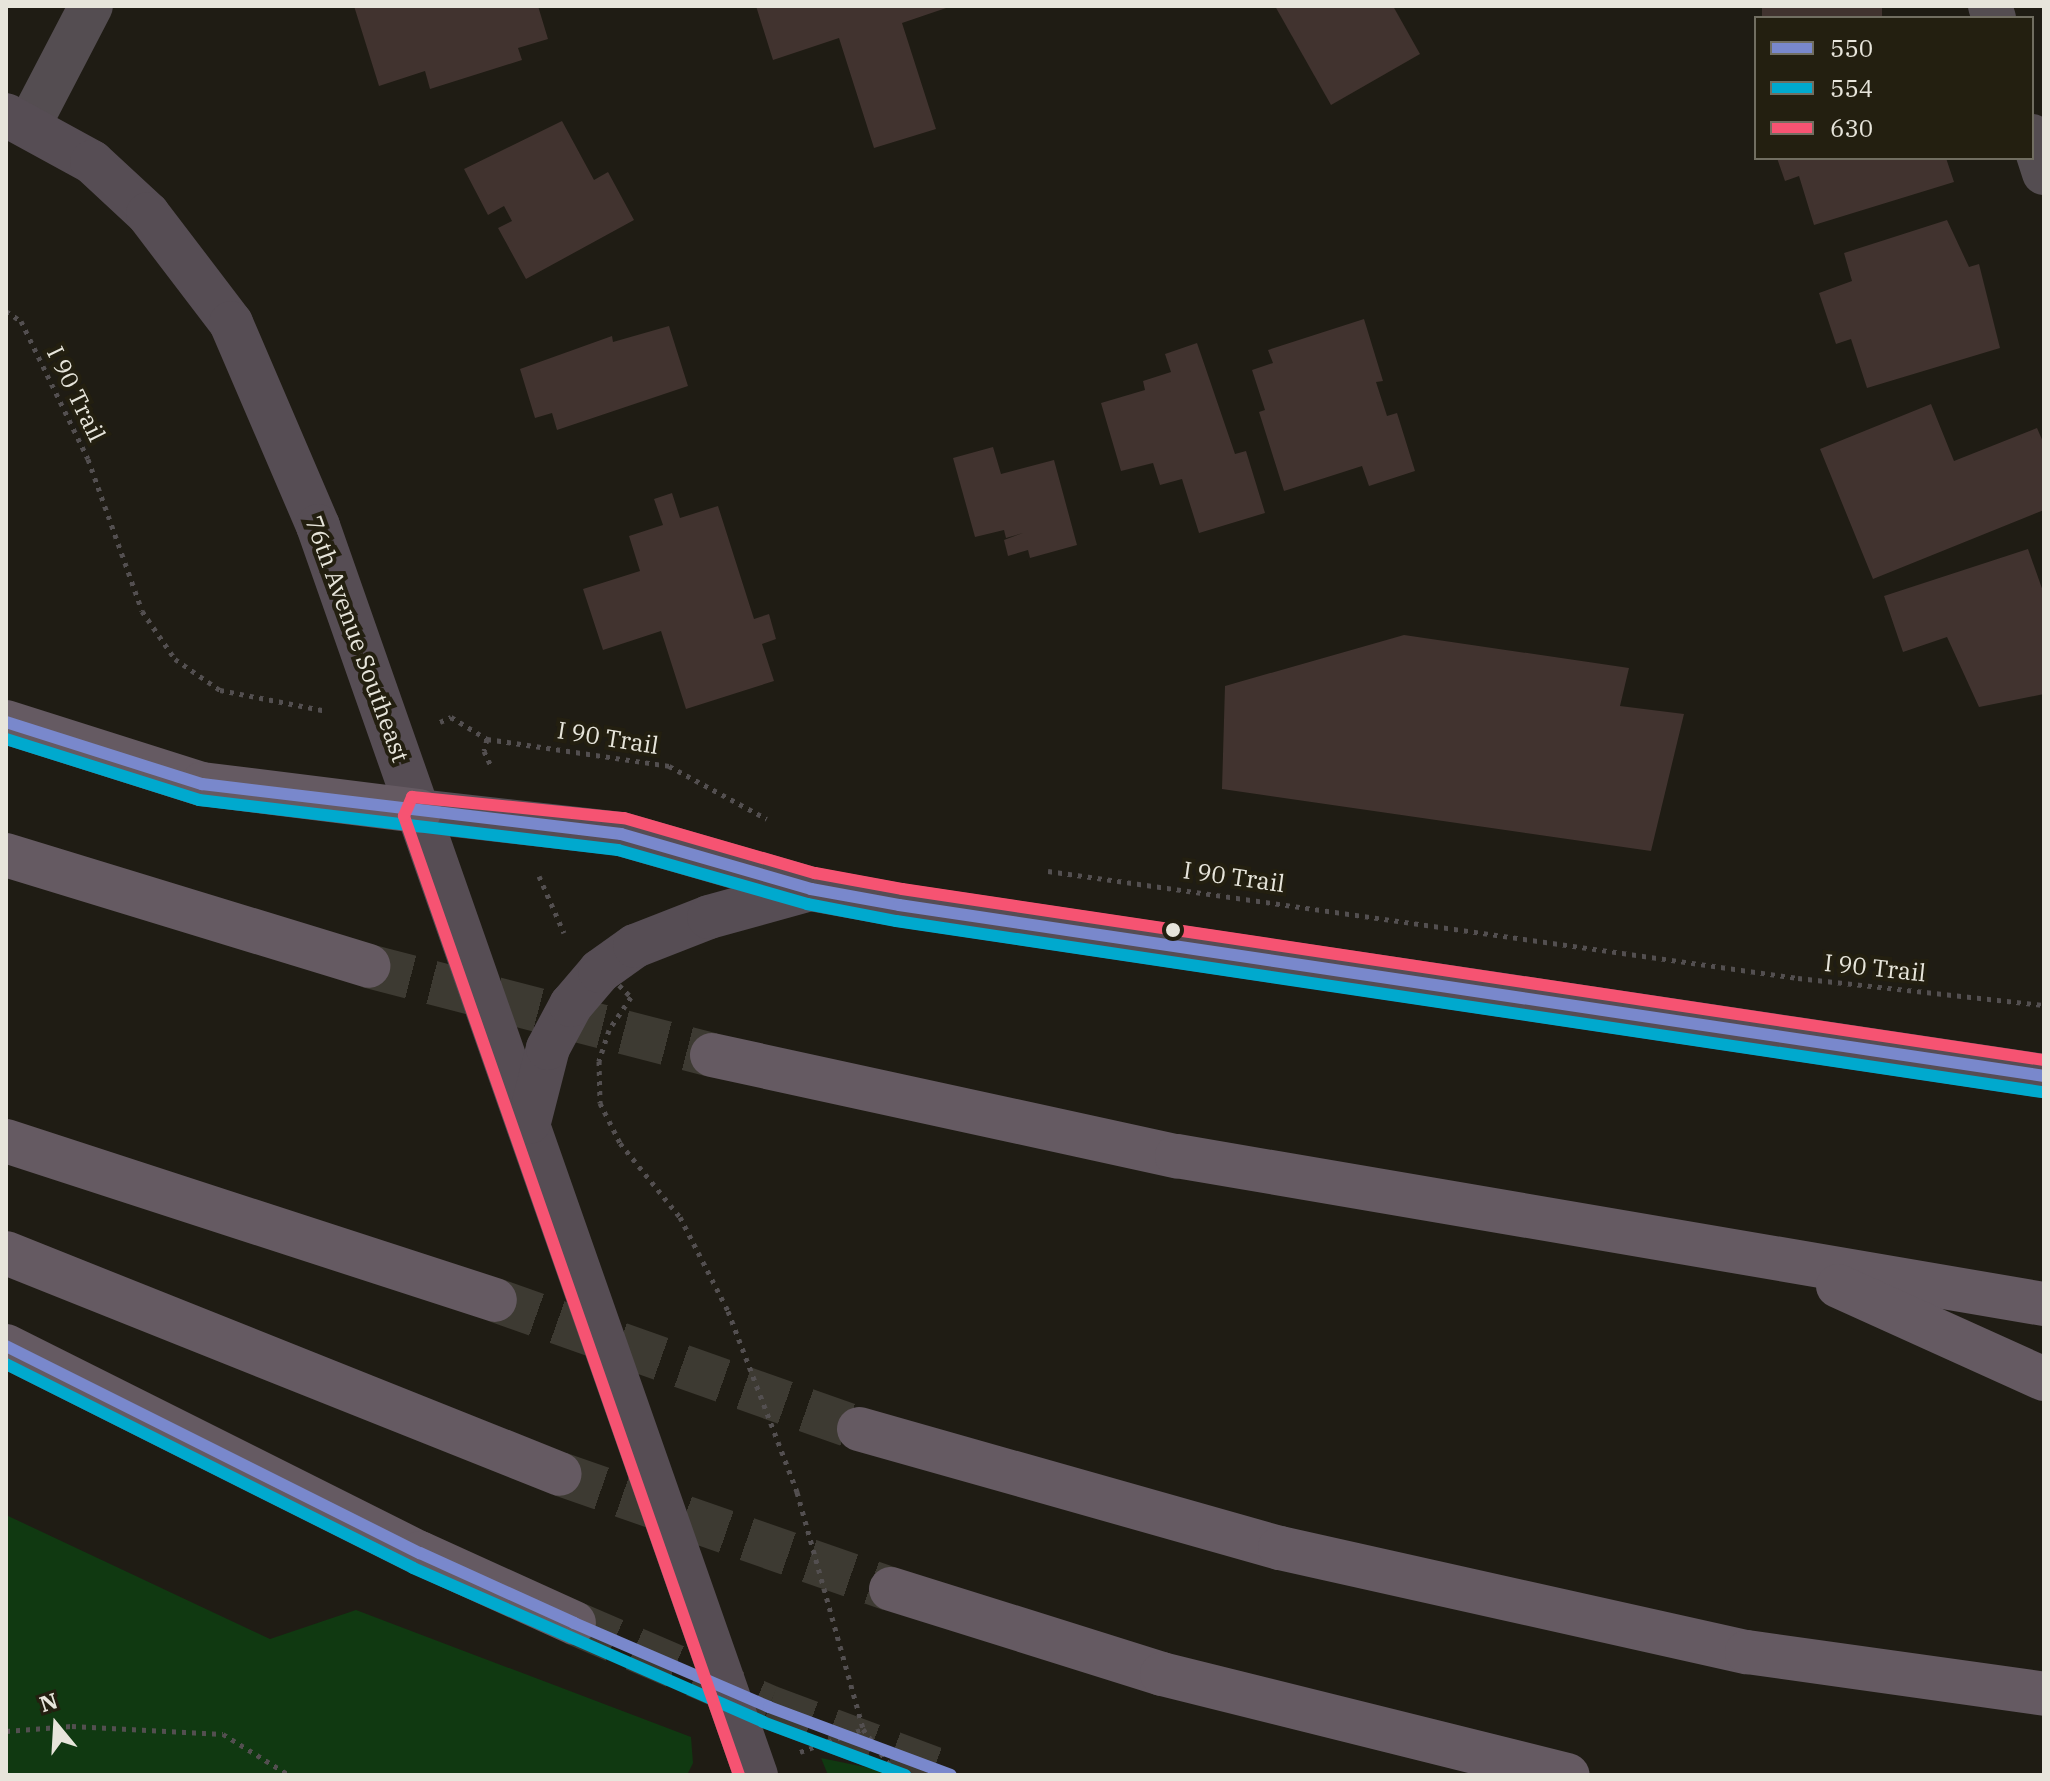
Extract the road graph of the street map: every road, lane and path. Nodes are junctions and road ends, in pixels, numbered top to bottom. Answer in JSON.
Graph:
{"nodes":[{"id":1,"x":91,"y":6,"type":"edge"},
{"id":2,"x":18,"y":120,"type":"edge"},
{"id":3,"x":2034,"y":142,"type":"edge"},
{"id":4,"x":2044,"y":173,"type":"edge"},
{"id":5,"x":6,"y":311,"type":"edge"},
{"id":6,"x":275,"y":705,"type":"dead end"},
{"id":7,"x":6,"y":722,"type":"edge"},
{"id":8,"x":442,"y":722,"type":"dead end"},
{"id":9,"x":487,"y":739,"type":"junction"},
{"id":10,"x":484,"y":751,"type":"dead end"},
{"id":11,"x":419,"y":811,"type":"junction"},
{"id":12,"x":771,"y":821,"type":"dead end"},
{"id":13,"x":6,"y":855,"type":"edge"},
{"id":14,"x":1039,"y":870,"type":"dead end"},
{"id":15,"x":540,"y":879,"type":"dead end"},
{"id":16,"x":811,"y":889,"type":"junction"},
{"id":17,"x":569,"y":946,"type":"dead end"},
{"id":18,"x":368,"y":966,"type":"tunnel mouth"},
{"id":19,"x":619,"y":985,"type":"dead end"},
{"id":20,"x":2044,"y":1005,"type":"edge"},
{"id":21,"x":712,"y":1055,"type":"tunnel mouth"},
{"id":22,"x":2044,"y":1076,"type":"edge"},
{"id":23,"x":529,"y":1122,"type":"junction"},
{"id":24,"x":6,"y":1141,"type":"edge"},
{"id":25,"x":6,"y":1253,"type":"edge"},
{"id":26,"x":1791,"y":1265,"type":"junction"},
{"id":27,"x":495,"y":1300,"type":"tunnel mouth"},
{"id":28,"x":2044,"y":1304,"type":"edge"},
{"id":29,"x":6,"y":1346,"type":"edge"},
{"id":30,"x":2044,"y":1379,"type":"edge"},
{"id":31,"x":859,"y":1429,"type":"tunnel mouth"},
{"id":32,"x":560,"y":1474,"type":"tunnel mouth"},
{"id":33,"x":891,"y":1589,"type":"tunnel mouth"},
{"id":34,"x":574,"y":1623,"type":"tunnel mouth"},
{"id":35,"x":2044,"y":1694,"type":"edge"},
{"id":36,"x":863,"y":1729,"type":"junction"},
{"id":37,"x":6,"y":1731,"type":"edge"},
{"id":38,"x":815,"y":1747,"type":"dead end"},
{"id":39,"x":289,"y":1775,"type":"edge"},
{"id":40,"x":756,"y":1775,"type":"edge"},
{"id":41,"x":897,"y":1775,"type":"edge"},
{"id":42,"x":1568,"y":1775,"type":"edge"}],
"edges":[{"from":1,"to":2,"type":"street"},
{"from":2,"to":11,"type":"street","name":"76th Avenue Southeast"},
{"from":3,"to":4,"type":"street"},
{"from":5,"to":6,"type":"path","name":"I 90 Trail"},
{"from":7,"to":11,"type":"highway"},
{"from":8,"to":9,"type":"path","name":"I 90 Trail"},
{"from":9,"to":10,"type":"path"},
{"from":9,"to":12,"type":"path","name":"I 90 Trail"},
{"from":11,"to":16,"type":"street"},
{"from":11,"to":23,"type":"street","name":"76th Avenue Southeast"},
{"from":13,"to":18,"type":"highway"},
{"from":14,"to":20,"type":"path","name":"I 90 Trail"},
{"from":15,"to":17,"type":"path"},
{"from":16,"to":22,"type":"street"},
{"from":16,"to":23,"type":"street"},
{"from":19,"to":36,"type":"path","bridge":true},
{"from":21,"to":26,"type":"highway"},
{"from":23,"to":40,"type":"street","name":"76th Avenue Southeast"},
{"from":24,"to":27,"type":"highway"},
{"from":25,"to":32,"type":"highway"},
{"from":26,"to":28,"type":"highway"},
{"from":26,"to":30,"type":"highway"},
{"from":29,"to":34,"type":"highway"},
{"from":31,"to":35,"type":"highway"},
{"from":33,"to":42,"type":"highway"},
{"from":36,"to":38,"type":"path"},
{"from":36,"to":41,"type":"path","bridge":true},
{"from":37,"to":39,"type":"path"}]}
